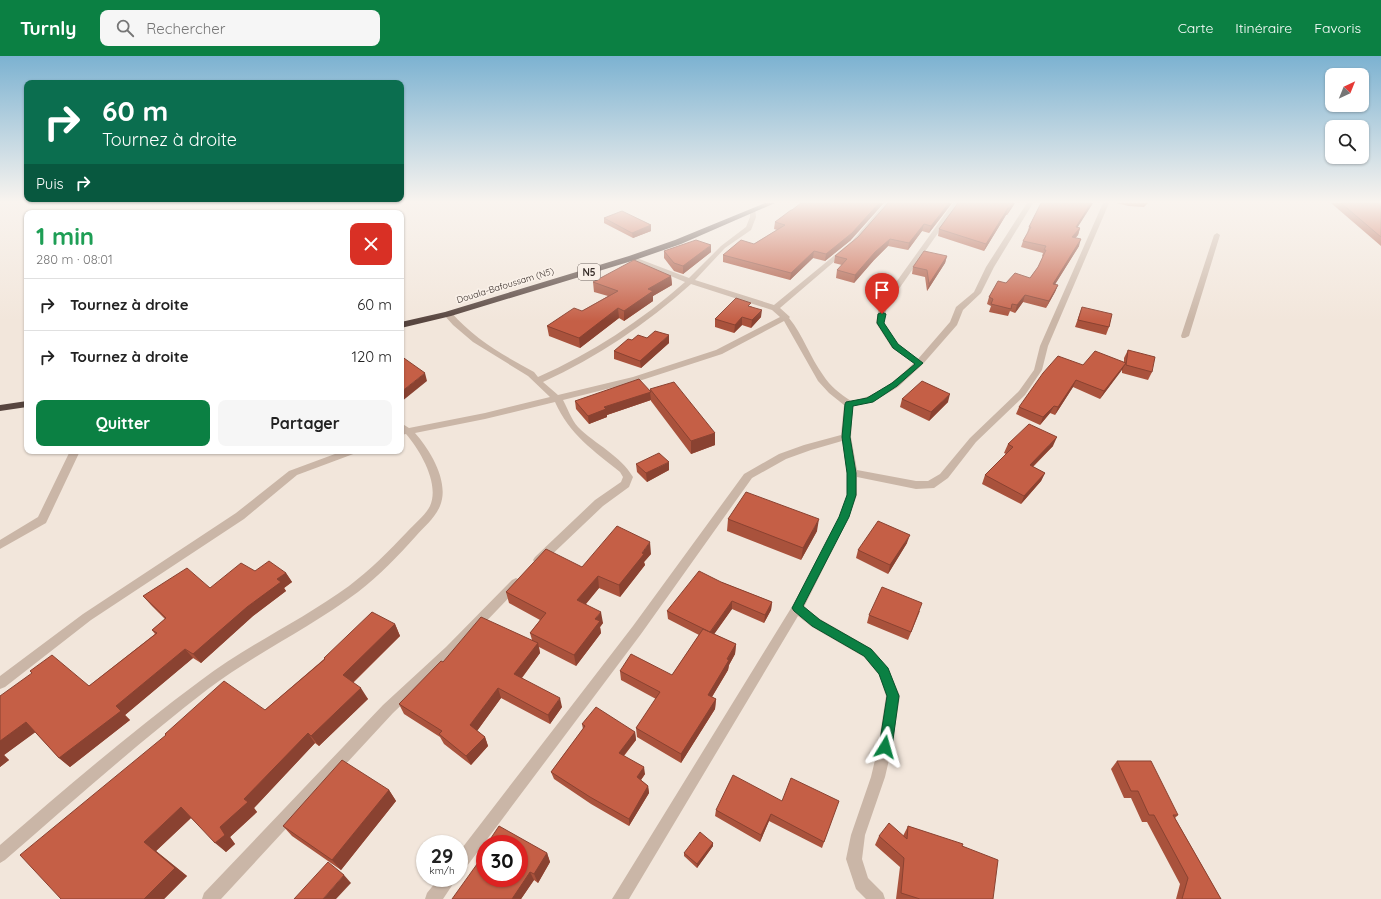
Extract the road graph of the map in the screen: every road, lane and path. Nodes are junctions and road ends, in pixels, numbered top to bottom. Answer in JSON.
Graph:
{"nodes":[{"id":1,"x":677,"y":242,"type":"edge"},
{"id":2,"x":730,"y":242,"type":"edge"},
{"id":3,"x":854,"y":242,"type":"edge"},
{"id":4,"x":928,"y":242,"type":"edge"},
{"id":5,"x":1005,"y":242,"type":"edge"},
{"id":6,"x":1089,"y":242,"type":"edge"},
{"id":7,"x":1215,"y":242,"type":"edge"},
{"id":8,"x":632,"y":258,"type":"junction"},
{"id":9,"x":689,"y":282,"type":"junction"},
{"id":10,"x":775,"y":308,"type":"junction"},
{"id":11,"x":448,"y":314,"type":"junction"},
{"id":12,"x":786,"y":317,"type":"junction"},
{"id":13,"x":404,"y":324,"type":"edge"},
{"id":14,"x":1185,"y":336,"type":"dead end"},
{"id":15,"x":919,"y":363,"type":"junction"},
{"id":16,"x":537,"y":382,"type":"junction"},
{"id":17,"x":556,"y":397,"type":"junction"},
{"id":18,"x":24,"y":404,"type":"edge"},
{"id":19,"x":849,"y":404,"type":"junction"},
{"id":20,"x":0,"y":408,"type":"edge"},
{"id":21,"x":404,"y":430,"type":"edge"},
{"id":22,"x":404,"y":431,"type":"edge"},
{"id":23,"x":846,"y":437,"type":"junction"},
{"id":24,"x":74,"y":454,"type":"edge"},
{"id":25,"x":345,"y":454,"type":"edge"},
{"id":26,"x":852,"y":473,"type":"junction"},
{"id":27,"x":0,"y":545,"type":"edge"},
{"id":28,"x":797,"y":608,"type":"junction"},
{"id":29,"x":0,"y":683,"type":"edge"},
{"id":30,"x":468,"y":853,"type":"edge"},
{"id":31,"x":0,"y":855,"type":"edge"},
{"id":32,"x":442,"y":887,"type":"edge"},
{"id":33,"x":210,"y":899,"type":"edge"},
{"id":34,"x":433,"y":899,"type":"edge"},
{"id":35,"x":620,"y":899,"type":"edge"},
{"id":36,"x":876,"y":899,"type":"edge"}],
"edges":[{"from":1,"to":8,"type":"highway","name":"Douala-Bafoussam (N5)","number":"N5"},
{"from":2,"to":9,"type":"street"},
{"from":3,"to":10,"type":"street"},
{"from":4,"to":15,"type":"street"},
{"from":5,"to":15,"type":"street"},
{"from":6,"to":26,"type":"street"},
{"from":7,"to":14,"type":"street"},
{"from":8,"to":9,"type":"street"},
{"from":8,"to":11,"type":"highway","name":"Douala-Bafoussam (N5)","number":"N5"},
{"from":9,"to":10,"type":"street"},
{"from":9,"to":16,"type":"street"},
{"from":10,"to":12,"type":"street"},
{"from":11,"to":13,"type":"highway","name":"Douala-Bafoussam (N5)","number":"N5"},
{"from":11,"to":16,"type":"street"},
{"from":12,"to":17,"type":"street"},
{"from":12,"to":19,"type":"street"},
{"from":15,"to":19,"type":"street"},
{"from":16,"to":17,"type":"street"},
{"from":17,"to":21,"type":"street"},
{"from":17,"to":33,"type":"street"},
{"from":18,"to":20,"type":"highway"},
{"from":19,"to":23,"type":"street"},
{"from":22,"to":31,"type":"street"},
{"from":23,"to":26,"type":"street"},
{"from":23,"to":30,"type":"street"},
{"from":24,"to":27,"type":"street"},
{"from":25,"to":29,"type":"street"},
{"from":26,"to":28,"type":"street"},
{"from":28,"to":35,"type":"street"},
{"from":28,"to":36,"type":"street"},
{"from":32,"to":34,"type":"street"}]}
